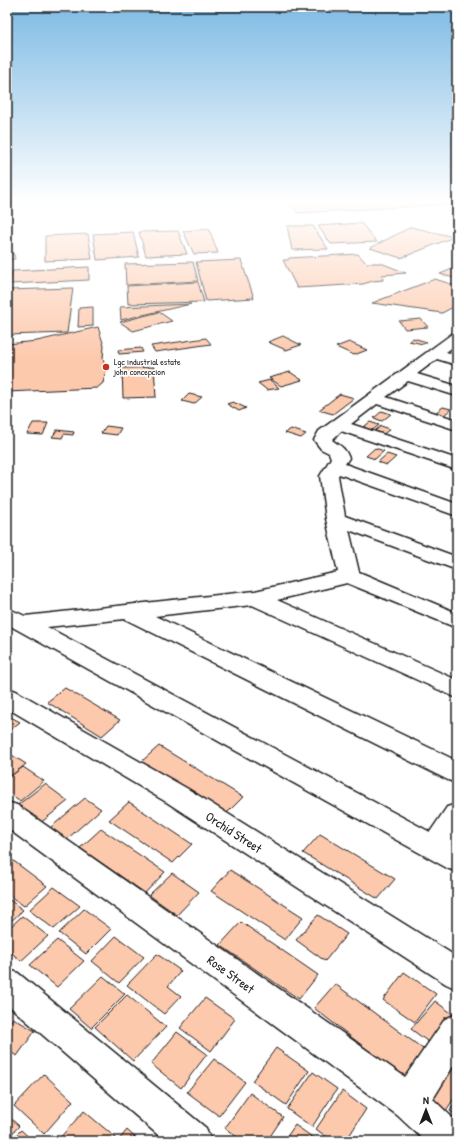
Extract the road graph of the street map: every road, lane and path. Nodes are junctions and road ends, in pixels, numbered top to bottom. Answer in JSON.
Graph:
{"nodes":[{"id":1,"x":457,"y":337,"type":"edge"},
{"id":2,"x":435,"y":354,"type":"junction"},
{"id":3,"x":457,"y":360,"type":"edge"},
{"id":4,"x":407,"y":376,"type":"junction"},
{"id":5,"x":457,"y":391,"type":"edge"},
{"id":6,"x":376,"y":399,"type":"junction"},
{"id":7,"x":340,"y":425,"type":"junction"},
{"id":8,"x":457,"y":425,"type":"edge"},
{"id":9,"x":457,"y":465,"type":"edge"},
{"id":10,"x":336,"y":467,"type":"junction"},
{"id":11,"x":457,"y":510,"type":"edge"},
{"id":12,"x":336,"y":519,"type":"junction"},
{"id":13,"x":457,"y":564,"type":"edge"},
{"id":14,"x":349,"y":576,"type":"junction"},
{"id":15,"x":255,"y":598,"type":"junction"},
{"id":16,"x":131,"y":613,"type":"junction"},
{"id":17,"x":14,"y":619,"type":"edge"},
{"id":18,"x":457,"y":621,"type":"edge"},
{"id":19,"x":457,"y":690,"type":"edge"},
{"id":20,"x":7,"y":697,"type":"edge"},
{"id":21,"x":457,"y":773,"type":"edge"},
{"id":22,"x":7,"y":813,"type":"edge"},
{"id":23,"x":457,"y":815,"type":"edge"},
{"id":24,"x":446,"y":854,"type":"edge"},
{"id":25,"x":457,"y":974,"type":"edge"},
{"id":26,"x":7,"y":984,"type":"edge"},
{"id":27,"x":457,"y":1030,"type":"edge"},
{"id":28,"x":410,"y":1102,"type":"junction"},
{"id":29,"x":193,"y":1141,"type":"edge"},
{"id":30,"x":451,"y":1141,"type":"edge"}],
"edges":[{"from":1,"to":2,"type":"street"},
{"from":2,"to":3,"type":"street"},
{"from":2,"to":4,"type":"street"},
{"from":4,"to":5,"type":"street"},
{"from":4,"to":6,"type":"street"},
{"from":6,"to":7,"type":"street"},
{"from":6,"to":8,"type":"street"},
{"from":7,"to":9,"type":"street"},
{"from":7,"to":10,"type":"street"},
{"from":10,"to":11,"type":"street"},
{"from":10,"to":12,"type":"street"},
{"from":12,"to":13,"type":"street"},
{"from":12,"to":14,"type":"street"},
{"from":14,"to":15,"type":"street"},
{"from":14,"to":18,"type":"street"},
{"from":15,"to":16,"type":"street"},
{"from":15,"to":19,"type":"street"},
{"from":16,"to":17,"type":"street"},
{"from":16,"to":21,"type":"street"},
{"from":17,"to":24,"type":"street"},
{"from":20,"to":25,"type":"street","name":"Orchid Street"},
{"from":22,"to":28,"type":"street","name":"Rose Street"},
{"from":23,"to":24,"type":"street"},
{"from":26,"to":29,"type":"street"},
{"from":27,"to":28,"type":"street"},
{"from":28,"to":30,"type":"street","name":"Rose Street"}]}
